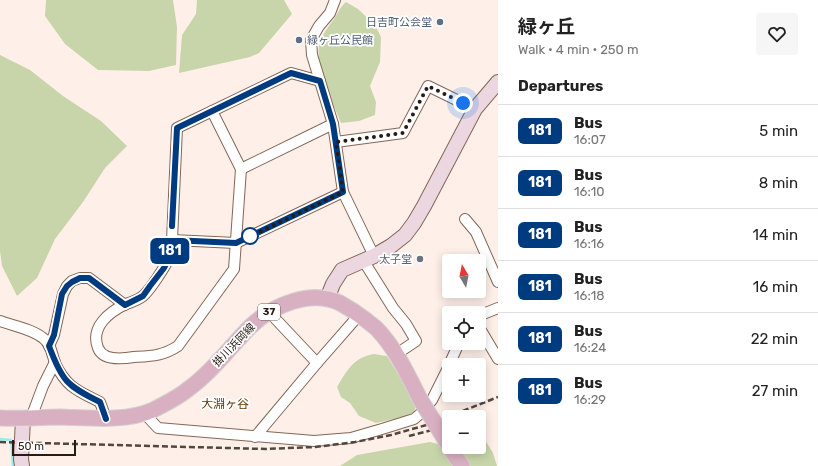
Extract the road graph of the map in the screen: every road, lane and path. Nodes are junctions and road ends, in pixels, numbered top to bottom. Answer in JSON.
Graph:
{"nodes":[{"id":1,"x":335,"y":0,"type":"edge"},
{"id":2,"x":320,"y":81,"type":"junction"},
{"id":3,"x":498,"y":82,"type":"edge"},
{"id":4,"x":475,"y":109,"type":"junction"},
{"id":5,"x":212,"y":111,"type":"junction"},
{"id":6,"x":333,"y":124,"type":"junction"},
{"id":7,"x":336,"y":142,"type":"junction"},
{"id":8,"x":241,"y":169,"type":"junction"},
{"id":9,"x":343,"y":192,"type":"junction"},
{"id":10,"x":465,"y":219,"type":"dead end"},
{"id":11,"x":172,"y":240,"type":"junction"},
{"id":12,"x":236,"y":243,"type":"junction"},
{"id":13,"x":369,"y":258,"type":"junction"},
{"id":14,"x":498,"y":282,"type":"edge"},
{"id":15,"x":327,"y":299,"type":"junction"},
{"id":16,"x":125,"y":305,"type":"junction"},
{"id":17,"x":498,"y":308,"type":"edge"},
{"id":18,"x":269,"y":312,"type":"junction"},
{"id":19,"x":486,"y":313,"type":"edge"},
{"id":20,"x":359,"y":315,"type":"junction"},
{"id":21,"x":0,"y":321,"type":"edge"},
{"id":22,"x":486,"y":339,"type":"edge"},
{"id":23,"x":49,"y":346,"type":"junction"},
{"id":24,"x":404,"y":349,"type":"dead end"},
{"id":25,"x":498,"y":359,"type":"edge"},
{"id":26,"x":55,"y":362,"type":"junction"},
{"id":27,"x":317,"y":363,"type":"junction"},
{"id":28,"x":442,"y":380,"type":"edge"},
{"id":29,"x":144,"y":413,"type":"junction"},
{"id":30,"x":0,"y":418,"type":"edge"},
{"id":31,"x":27,"y":418,"type":"junction"},
{"id":32,"x":106,"y":419,"type":"junction"},
{"id":33,"x":442,"y":435,"type":"edge"},
{"id":34,"x":255,"y":437,"type":"junction"},
{"id":35,"x":454,"y":454,"type":"edge"},
{"id":36,"x":22,"y":466,"type":"edge"},
{"id":37,"x":462,"y":466,"type":"edge"}],
"edges":[{"from":1,"to":2,"type":"street"},
{"from":2,"to":5,"type":"street"},
{"from":2,"to":6,"type":"street"},
{"from":3,"to":4,"type":"street"},
{"from":4,"to":7,"type":"street"},
{"from":4,"to":13,"type":"street"},
{"from":5,"to":8,"type":"street"},
{"from":5,"to":11,"type":"street"},
{"from":6,"to":7,"type":"street"},
{"from":6,"to":8,"type":"street"},
{"from":7,"to":9,"type":"street"},
{"from":8,"to":12,"type":"street"},
{"from":9,"to":12,"type":"street"},
{"from":9,"to":13,"type":"street"},
{"from":10,"to":14,"type":"street"},
{"from":11,"to":12,"type":"street"},
{"from":11,"to":16,"type":"street"},
{"from":12,"to":16,"type":"street"},
{"from":13,"to":15,"type":"street"},
{"from":13,"to":24,"type":"street"},
{"from":15,"to":18,"type":"main road","name":"掛川浜岡線","number":"37"},
{"from":15,"to":20,"type":"main road","name":"掛川浜岡線","number":"37"},
{"from":16,"to":23,"type":"street"},
{"from":17,"to":19,"type":"street"},
{"from":18,"to":27,"type":"street"},
{"from":18,"to":29,"type":"main road","name":"掛川浜岡線","number":"37"},
{"from":20,"to":27,"type":"street"},
{"from":20,"to":33,"type":"main road","name":"掛川浜岡線","number":"37","bridge":true},
{"from":21,"to":23,"type":"street"},
{"from":22,"to":25,"type":"street"},
{"from":23,"to":26,"type":"street"},
{"from":26,"to":31,"type":"street"},
{"from":26,"to":32,"type":"street"},
{"from":27,"to":34,"type":"street"},
{"from":28,"to":34,"type":"street"},
{"from":29,"to":32,"type":"main road","name":"掛川浜岡線","number":"37"},
{"from":29,"to":34,"type":"street"},
{"from":30,"to":31,"type":"main road","name":"掛川浜岡線","number":"37"},
{"from":31,"to":32,"type":"main road","name":"掛川浜岡線","number":"37"},
{"from":31,"to":36,"type":"street"},
{"from":35,"to":37,"type":"main road","name":"掛川浜岡線","number":"37"}]}
